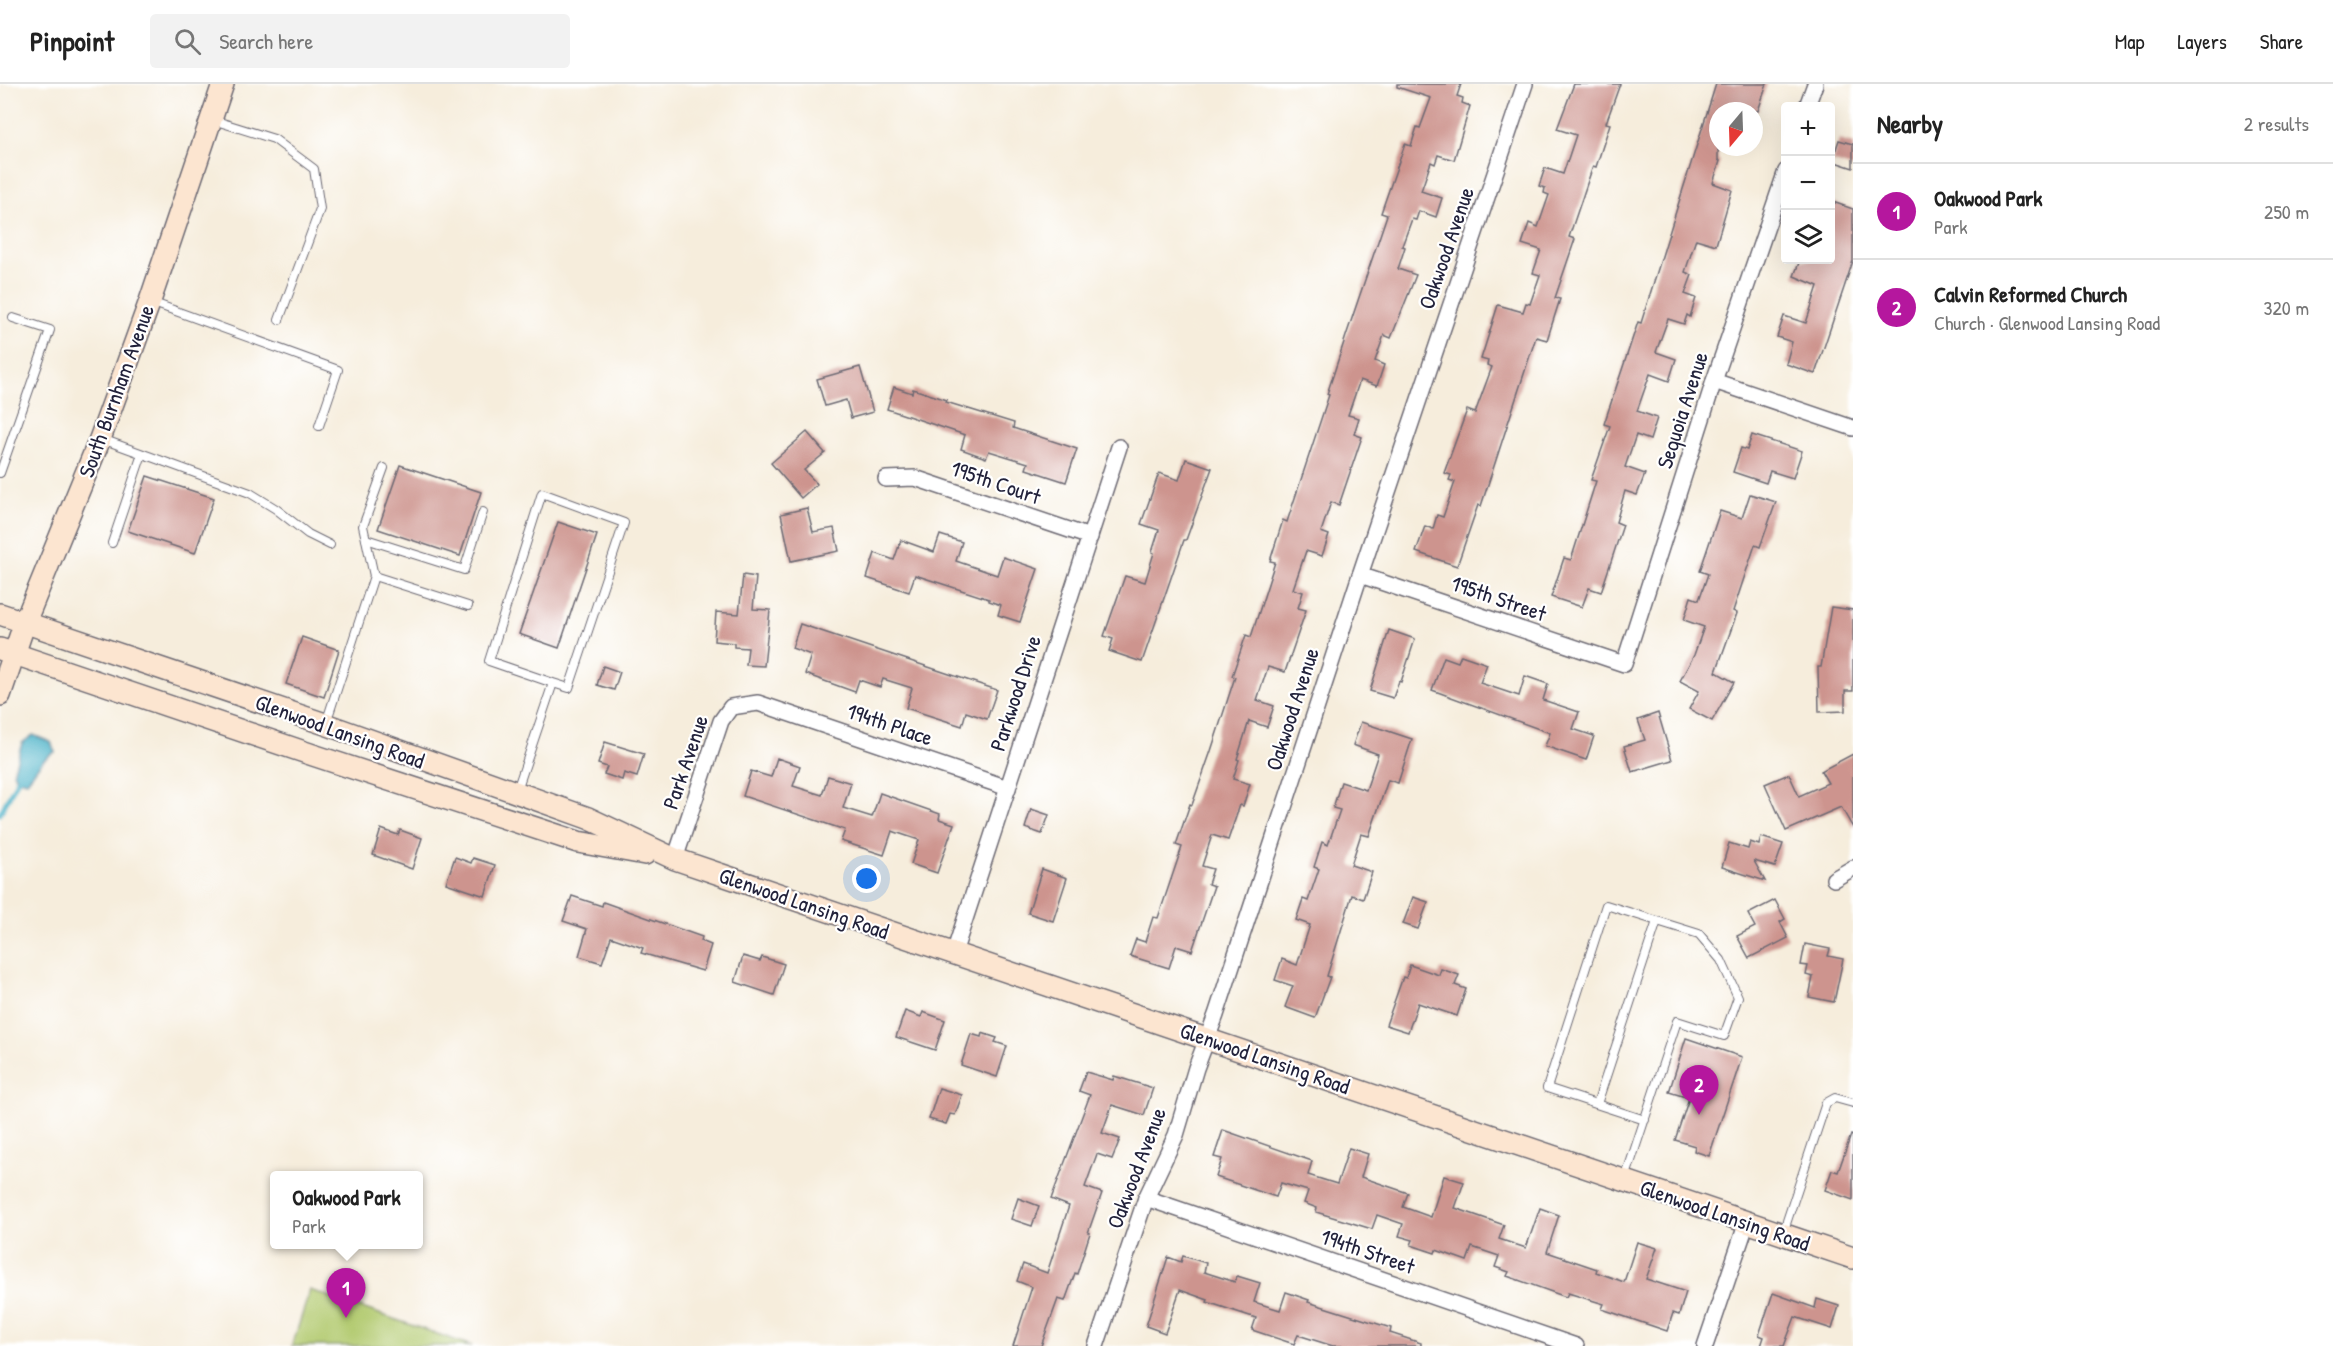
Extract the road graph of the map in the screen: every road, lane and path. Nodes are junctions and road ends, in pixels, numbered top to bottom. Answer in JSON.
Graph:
{"nodes":[{"id":1,"x":223,"y":84,"type":"edge"},
{"id":2,"x":1525,"y":84,"type":"edge"},
{"id":3,"x":1815,"y":84,"type":"edge"},
{"id":4,"x":1808,"y":102,"type":"edge"},
{"id":5,"x":212,"y":119,"type":"junction"},
{"id":6,"x":1781,"y":183,"type":"edge"},
{"id":7,"x":150,"y":301,"type":"junction"},
{"id":8,"x":13,"y":318,"type":"dead end"},
{"id":9,"x":279,"y":320,"type":"dead end"},
{"id":10,"x":1714,"y":381,"type":"junction"},
{"id":11,"x":319,"y":426,"type":"dead end"},
{"id":12,"x":1853,"y":428,"type":"edge"},
{"id":13,"x":100,"y":439,"type":"junction"},
{"id":14,"x":1119,"y":447,"type":"dead end"},
{"id":15,"x":142,"y":454,"type":"junction"},
{"id":16,"x":384,"y":468,"type":"dead end"},
{"id":17,"x":0,"y":473,"type":"edge"},
{"id":18,"x":886,"y":479,"type":"dead end"},
{"id":19,"x":483,"y":512,"type":"dead end"},
{"id":20,"x":1090,"y":537,"type":"junction"},
{"id":21,"x":366,"y":539,"type":"junction"},
{"id":22,"x":112,"y":543,"type":"dead end"},
{"id":23,"x":330,"y":545,"type":"dead end"},
{"id":24,"x":1360,"y":574,"type":"junction"},
{"id":25,"x":374,"y":576,"type":"junction"},
{"id":26,"x":468,"y":606,"type":"dead end"},
{"id":27,"x":0,"y":614,"type":"edge"},
{"id":28,"x":25,"y":622,"type":"junction"},
{"id":29,"x":7,"y":651,"type":"edge"},
{"id":30,"x":1624,"y":664,"type":"joint"},
{"id":31,"x":553,"y":682,"type":"junction"},
{"id":32,"x":0,"y":695,"type":"edge"},
{"id":33,"x":758,"y":703,"type":"joint"},
{"id":34,"x":325,"y":724,"type":"junction"},
{"id":35,"x":1008,"y":788,"type":"junction"},
{"id":36,"x":516,"y":794,"type":"junction"},
{"id":37,"x":675,"y":859,"type":"junction"},
{"id":38,"x":1853,"y":868,"type":"edge"},
{"id":39,"x":1834,"y":879,"type":"dead end"},
{"id":40,"x":1657,"y":921,"type":"junction"},
{"id":41,"x":954,"y":953,"type":"junction"},
{"id":42,"x":1207,"y":1039,"type":"junction"},
{"id":43,"x":1853,"y":1103,"type":"edge"},
{"id":44,"x":1597,"y":1104,"type":"junction"},
{"id":45,"x":1645,"y":1120,"type":"junction"},
{"id":46,"x":1625,"y":1181,"type":"junction"},
{"id":47,"x":1146,"y":1198,"type":"junction"},
{"id":48,"x":1747,"y":1222,"type":"junction"},
{"id":49,"x":1783,"y":1234,"type":"junction"},
{"id":50,"x":1853,"y":1258,"type":"edge"},
{"id":51,"x":1096,"y":1346,"type":"edge"},
{"id":52,"x":1576,"y":1346,"type":"edge"},
{"id":53,"x":1705,"y":1346,"type":"edge"}],
"edges":[{"from":1,"to":5,"type":"main road","name":"South Burnham Avenue"},
{"from":2,"to":24,"type":"street","name":"Oakwood Avenue"},
{"from":3,"to":4,"type":"street"},
{"from":5,"to":7,"type":"main road","name":"South Burnham Avenue"},
{"from":5,"to":9,"type":"lane"},
{"from":6,"to":10,"type":"street","name":"Sequoia Avenue"},
{"from":7,"to":11,"type":"lane"},
{"from":7,"to":13,"type":"main road","name":"South Burnham Avenue"},
{"from":8,"to":17,"type":"lane"},
{"from":10,"to":12,"type":"street"},
{"from":10,"to":30,"type":"street","name":"Sequoia Avenue"},
{"from":13,"to":15,"type":"lane"},
{"from":13,"to":28,"type":"main road","name":"South Burnham Avenue"},
{"from":14,"to":20,"type":"street","name":"Parkwood Drive"},
{"from":15,"to":22,"type":"lane"},
{"from":15,"to":23,"type":"lane"},
{"from":16,"to":21,"type":"lane"},
{"from":18,"to":20,"type":"street","name":"195th Court"},
{"from":19,"to":21,"type":"lane"},
{"from":20,"to":35,"type":"street","name":"Parkwood Drive"},
{"from":21,"to":25,"type":"lane"},
{"from":24,"to":30,"type":"street","name":"195th Street"},
{"from":24,"to":42,"type":"street","name":"Oakwood Avenue"},
{"from":25,"to":26,"type":"lane"},
{"from":25,"to":34,"type":"lane"},
{"from":27,"to":28,"type":"main road","name":"Glenwood Lansing Road"},
{"from":28,"to":29,"type":"main road","name":"South Burnham Avenue"},
{"from":28,"to":34,"type":"main road","name":"Glenwood Lansing Road"},
{"from":29,"to":32,"type":"main road","name":"South Burnham Avenue"},
{"from":29,"to":37,"type":"main road","name":"Glenwood Lansing Road"},
{"from":31,"to":31,"type":"lane"},
{"from":31,"to":36,"type":"lane"},
{"from":33,"to":35,"type":"street","name":"194th Place"},
{"from":33,"to":37,"type":"street","name":"Park Avenue"},
{"from":34,"to":36,"type":"main road","name":"Glenwood Lansing Road"},
{"from":35,"to":41,"type":"street","name":"Parkwood Drive"},
{"from":36,"to":37,"type":"main road","name":"Glenwood Lansing Road"},
{"from":37,"to":41,"type":"main road","name":"Glenwood Lansing Road"},
{"from":38,"to":39,"type":"street"},
{"from":40,"to":44,"type":"lane"},
{"from":40,"to":44,"type":"lane"},
{"from":40,"to":45,"type":"lane"},
{"from":41,"to":42,"type":"main road","name":"Glenwood Lansing Road"},
{"from":42,"to":46,"type":"main road","name":"Glenwood Lansing Road"},
{"from":42,"to":47,"type":"street","name":"Oakwood Avenue"},
{"from":43,"to":49,"type":"lane"},
{"from":44,"to":45,"type":"lane"},
{"from":45,"to":46,"type":"lane"},
{"from":46,"to":48,"type":"main road","name":"Glenwood Lansing Road"},
{"from":47,"to":51,"type":"street","name":"Oakwood Avenue"},
{"from":47,"to":52,"type":"street","name":"194th Street"},
{"from":48,"to":49,"type":"main road","name":"Glenwood Lansing Road"},
{"from":48,"to":53,"type":"street"},
{"from":49,"to":50,"type":"main road","name":"Glenwood Lansing Road"}]}
